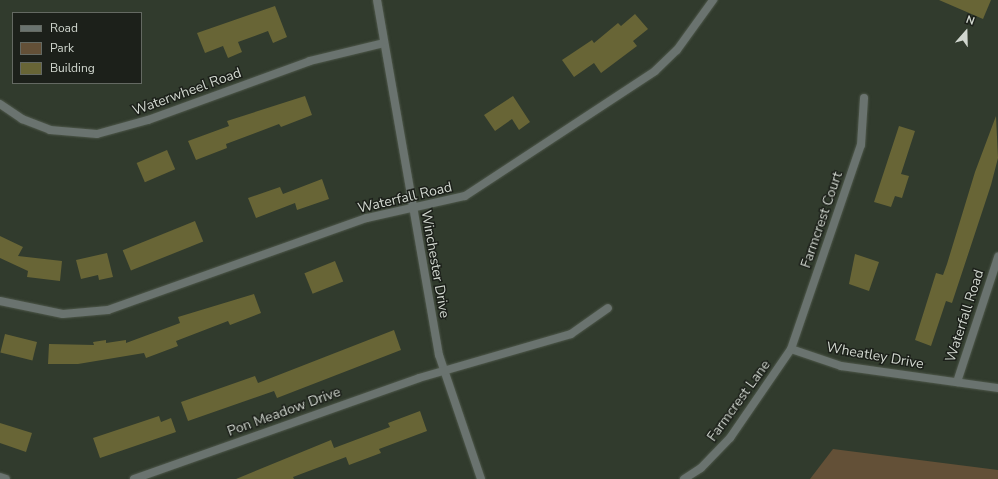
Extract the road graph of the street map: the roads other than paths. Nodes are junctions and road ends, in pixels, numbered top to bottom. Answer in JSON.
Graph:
{"nodes":[{"id":1,"x":377,"y":0,"type":"edge"},
{"id":2,"x":713,"y":0,"type":"edge"},
{"id":3,"x":384,"y":43,"type":"junction"},
{"id":4,"x":864,"y":98,"type":"dead end"},
{"id":5,"x":0,"y":104,"type":"edge"},
{"id":6,"x":412,"y":210,"type":"junction"},
{"id":7,"x":998,"y":257,"type":"edge"},
{"id":8,"x":0,"y":301,"type":"edge"},
{"id":9,"x":608,"y":308,"type":"dead end"},
{"id":10,"x":791,"y":348,"type":"junction"},
{"id":11,"x":444,"y":371,"type":"junction"},
{"id":12,"x":956,"y":382,"type":"junction"},
{"id":13,"x":998,"y":388,"type":"edge"},
{"id":14,"x":0,"y":477,"type":"edge"},
{"id":15,"x":6,"y":479,"type":"edge"},
{"id":16,"x":134,"y":479,"type":"edge"},
{"id":17,"x":481,"y":479,"type":"edge"},
{"id":18,"x":684,"y":479,"type":"edge"}],
"edges":[{"from":1,"to":3,"type":"street","name":"Winchester Drive"},
{"from":2,"to":6,"type":"street","name":"Waterfall Road"},
{"from":3,"to":5,"type":"street","name":"Waterwheel Road"},
{"from":3,"to":6,"type":"street","name":"Winchester Drive"},
{"from":4,"to":10,"type":"street","name":"Farmcrest Court"},
{"from":6,"to":8,"type":"street","name":"Waterfall Road"},
{"from":6,"to":11,"type":"street","name":"Winchester Drive"},
{"from":7,"to":12,"type":"street","name":"Waterfall Road"},
{"from":9,"to":11,"type":"street","name":"Pon Meadow Drive"},
{"from":10,"to":12,"type":"street","name":"Wheatley Drive"},
{"from":10,"to":18,"type":"street","name":"Farmcrest Lane"},
{"from":11,"to":16,"type":"street","name":"Pon Meadow Drive"},
{"from":11,"to":17,"type":"street","name":"Winchester Drive"},
{"from":12,"to":13,"type":"street","name":"Wheatley Drive"},
{"from":14,"to":15,"type":"street"}]}
